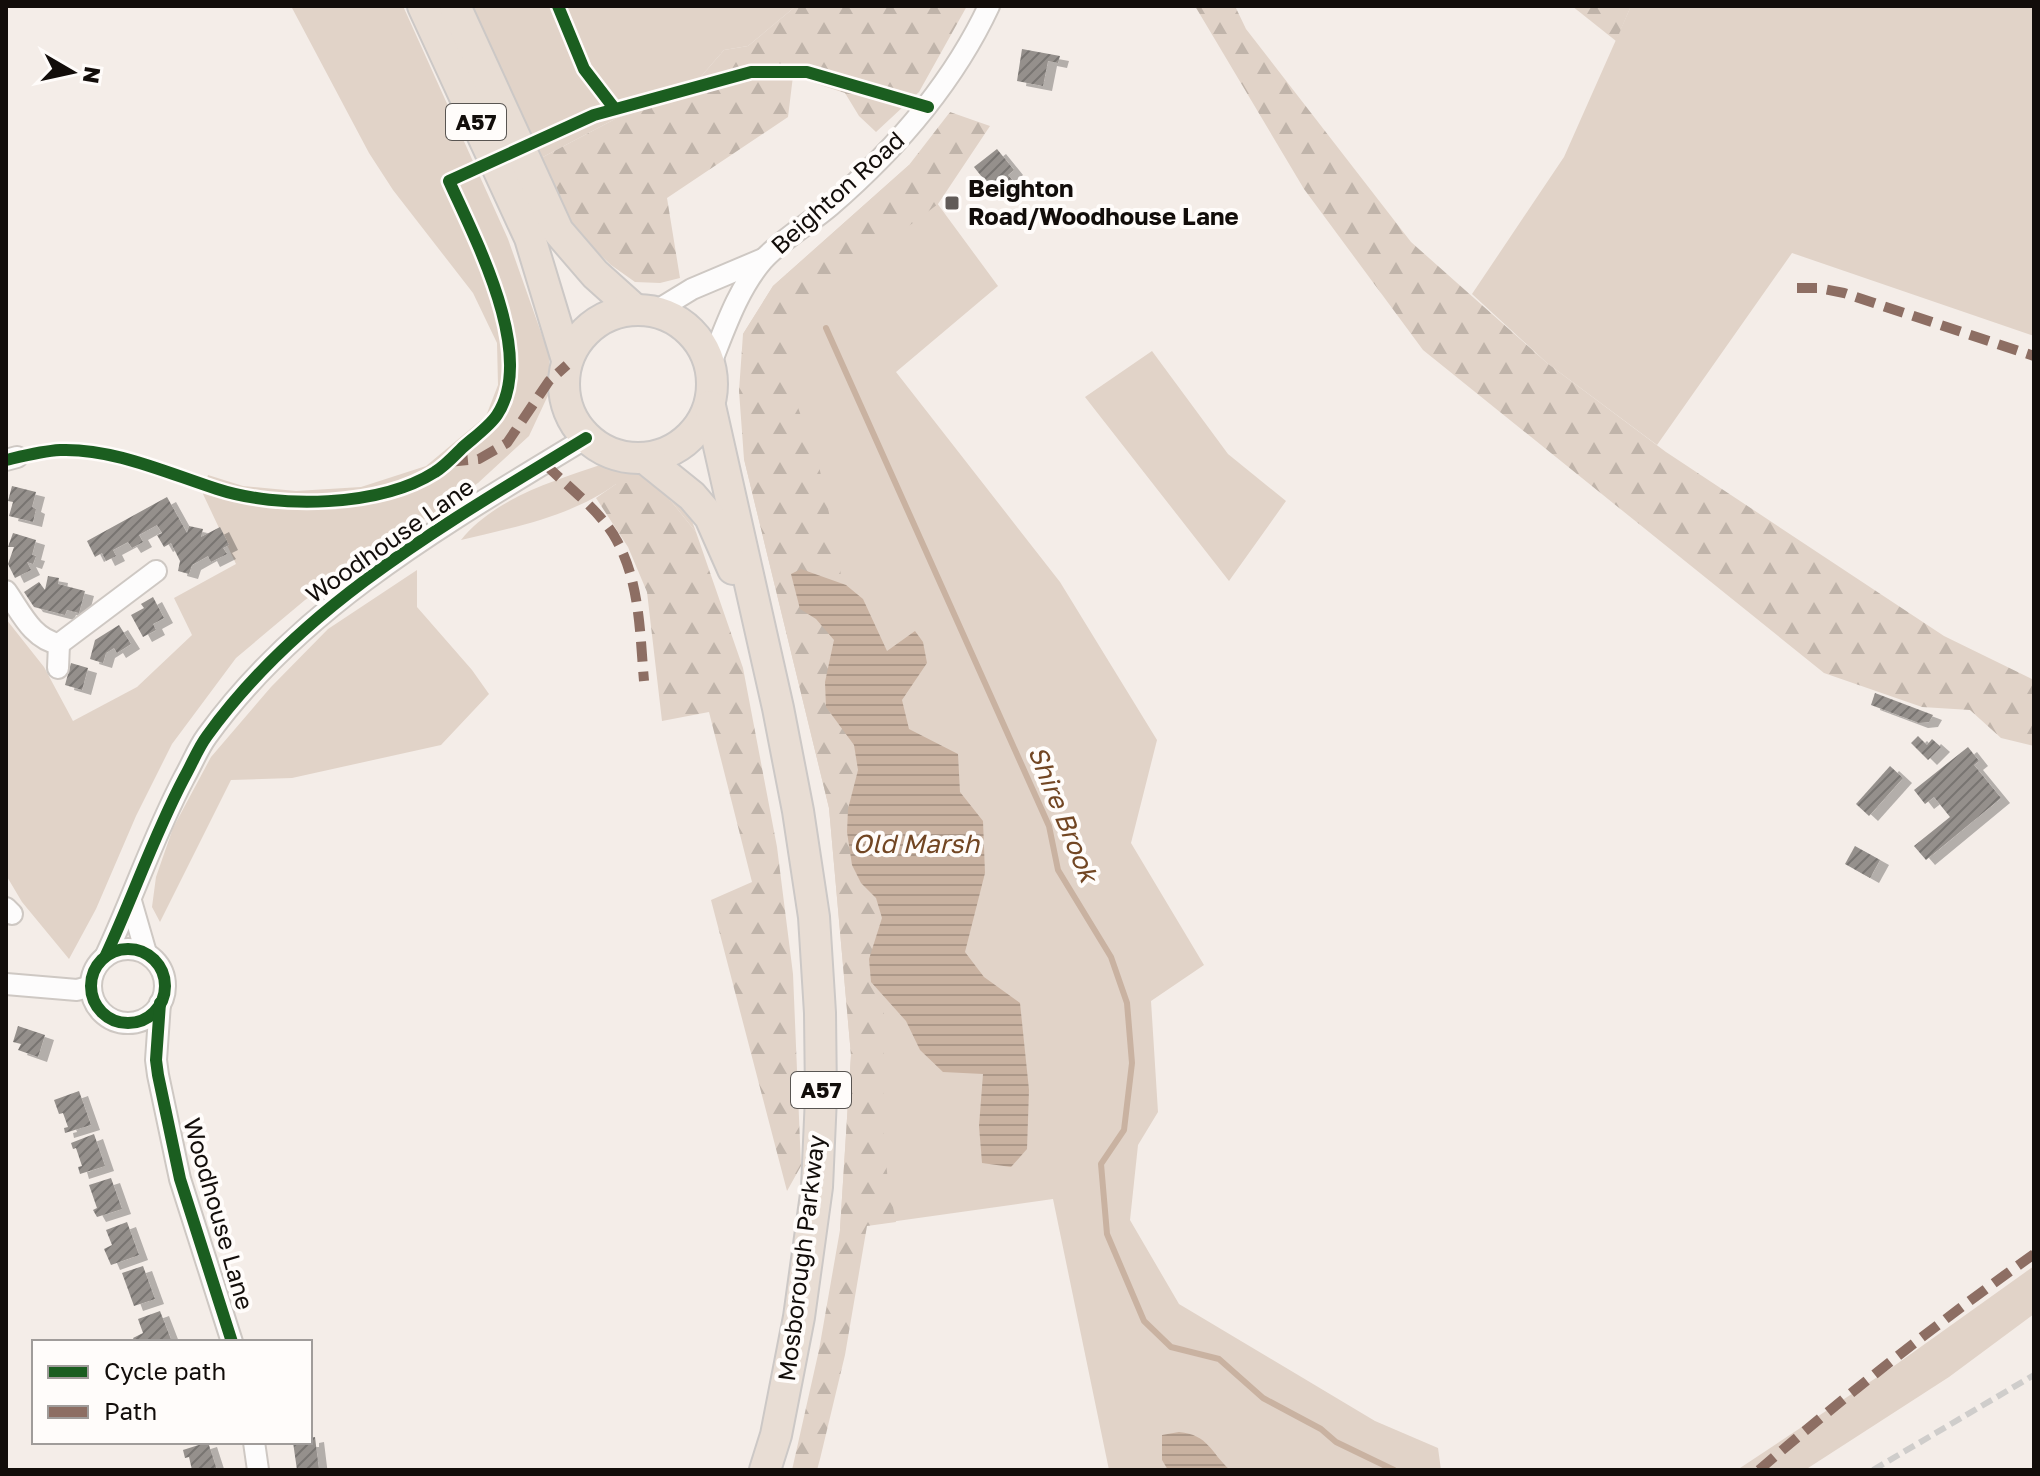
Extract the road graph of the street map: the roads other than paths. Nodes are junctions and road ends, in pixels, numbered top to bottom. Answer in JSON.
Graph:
{"nodes":[{"id":1,"x":423,"y":6,"type":"edge"},
{"id":2,"x":455,"y":6,"type":"edge"},
{"id":3,"x":989,"y":6,"type":"edge"},
{"id":4,"x":765,"y":259,"type":"junction"},
{"id":5,"x":645,"y":310,"type":"junction"},
{"id":6,"x":567,"y":360,"type":"junction"},
{"id":7,"x":711,"y":363,"type":"junction"},
{"id":8,"x":710,"y":406,"type":"junction"},
{"id":9,"x":586,"y":438,"type":"junction"},
{"id":10,"x":646,"y":459,"type":"junction"},
{"id":11,"x":156,"y":571,"type":"dead end"},
{"id":12,"x":6,"y":591,"type":"edge"},
{"id":13,"x":757,"y":618,"type":"junction"},
{"id":14,"x":59,"y":644,"type":"junction"},
{"id":15,"x":58,"y":668,"type":"dead end"},
{"id":16,"x":131,"y":901,"type":"junction"},
{"id":17,"x":146,"y":953,"type":"junction"},
{"id":18,"x":106,"y":955,"type":"junction"},
{"id":19,"x":6,"y":984,"type":"edge"},
{"id":20,"x":91,"y":986,"type":"junction"},
{"id":21,"x":160,"y":1003,"type":"junction"},
{"id":22,"x":132,"y":1023,"type":"junction"},
{"id":23,"x":156,"y":1060,"type":"junction"},
{"id":24,"x":231,"y":1340,"type":"edge"},
{"id":25,"x":254,"y":1444,"type":"edge"},
{"id":26,"x":258,"y":1470,"type":"edge"},
{"id":27,"x":765,"y":1470,"type":"edge"}],
"edges":[{"from":1,"to":6,"type":"highway","number":"A57"},
{"from":2,"to":5,"type":"highway","number":"A57"},
{"from":3,"to":4,"type":"street","name":"Beighton Road"},
{"from":4,"to":5,"type":"street","name":"Beighton Road"},
{"from":4,"to":7,"type":"street","name":"Beighton Road"},
{"from":5,"to":6,"type":"highway"},
{"from":5,"to":7,"type":"highway"},
{"from":6,"to":9,"type":"highway"},
{"from":7,"to":8,"type":"highway"},
{"from":8,"to":10,"type":"highway"},
{"from":8,"to":13,"type":"highway","name":"Mosborough Parkway","number":"A57"},
{"from":9,"to":10,"type":"highway"},
{"from":9,"to":16,"type":"street","name":"Woodhouse Lane"},
{"from":10,"to":13,"type":"highway","name":"Mosborough Parkway","number":"A57"},
{"from":11,"to":14,"type":"street"},
{"from":12,"to":14,"type":"street"},
{"from":13,"to":27,"type":"highway","name":"Mosborough Parkway","number":"A57"},
{"from":14,"to":15,"type":"street"},
{"from":16,"to":17,"type":"street"},
{"from":16,"to":18,"type":"street","name":"Woodhouse Lane"},
{"from":17,"to":18,"type":"street"},
{"from":17,"to":21,"type":"street"},
{"from":18,"to":20,"type":"street"},
{"from":19,"to":20,"type":"street"},
{"from":20,"to":22,"type":"street"},
{"from":21,"to":22,"type":"street"},
{"from":21,"to":23,"type":"street","name":"Woodhouse Lane"},
{"from":22,"to":23,"type":"street","name":"Woodhouse Lane"},
{"from":23,"to":24,"type":"street","name":"Woodhouse Lane"},
{"from":25,"to":26,"type":"street"}]}
